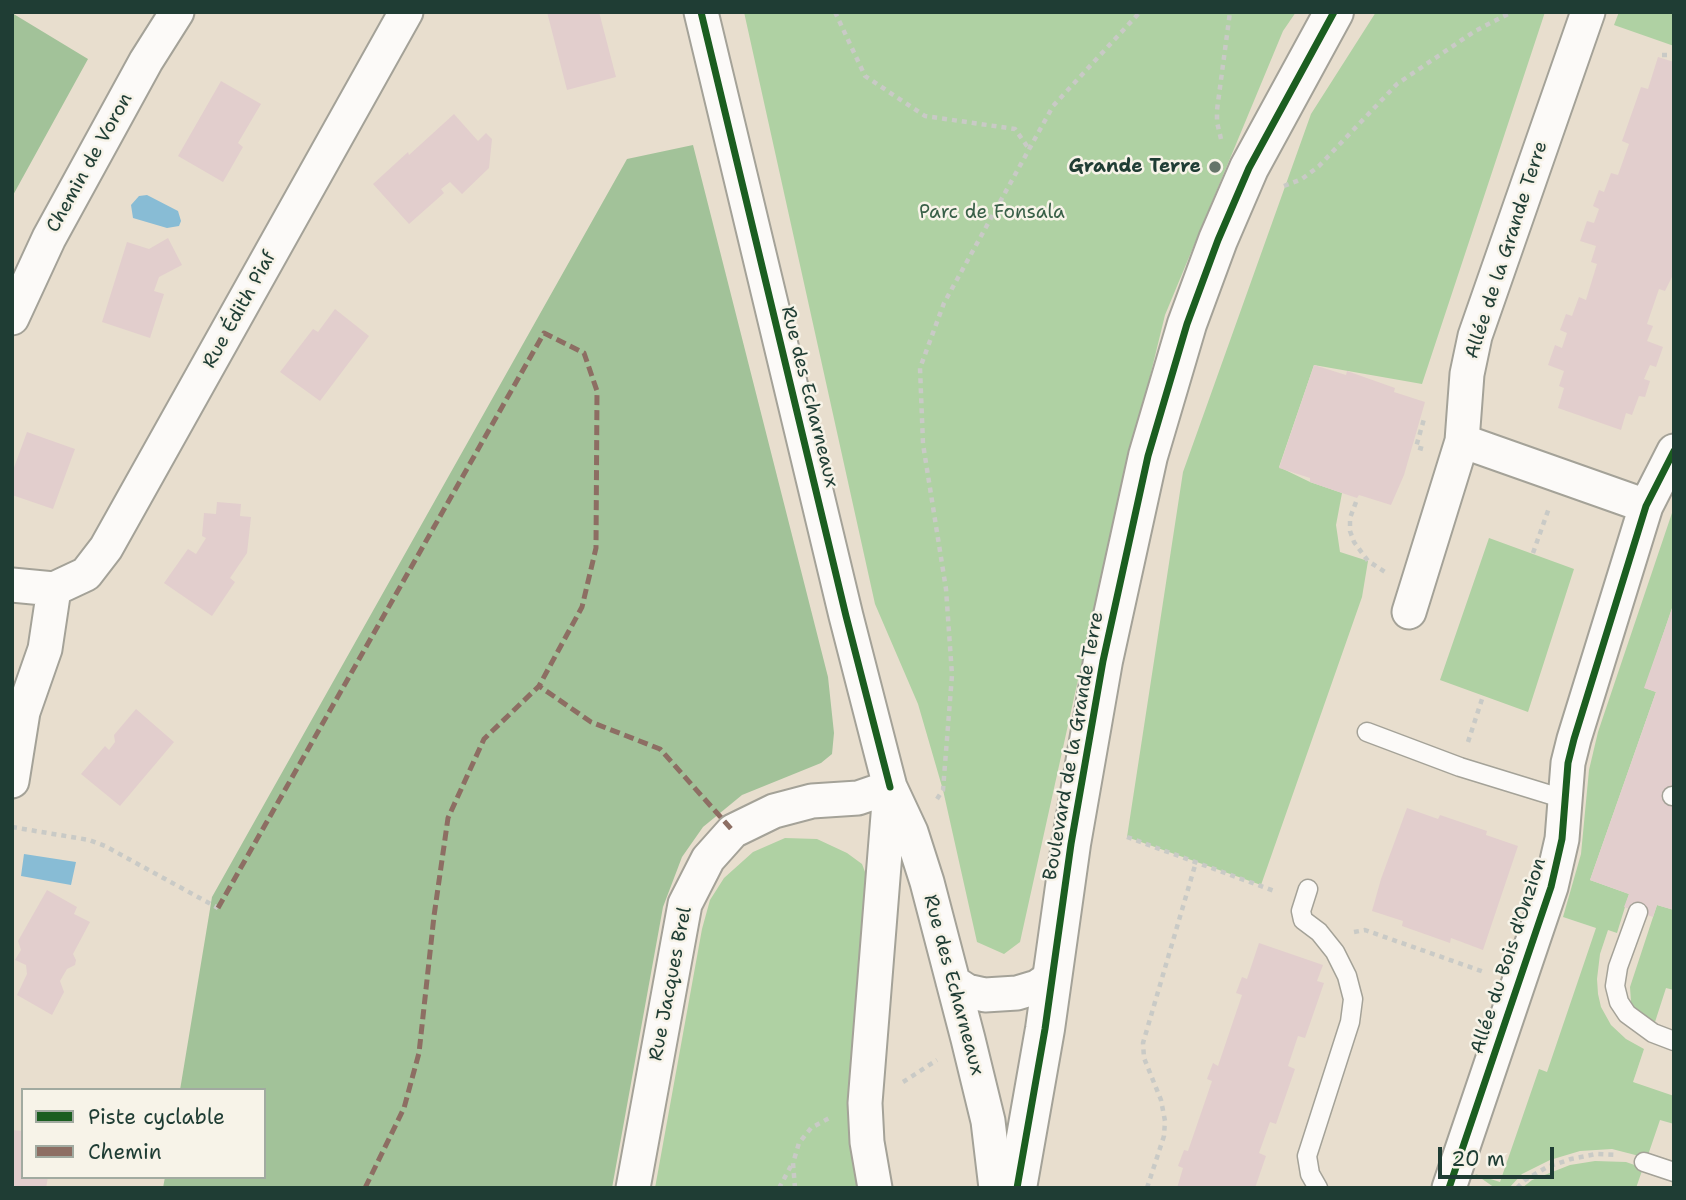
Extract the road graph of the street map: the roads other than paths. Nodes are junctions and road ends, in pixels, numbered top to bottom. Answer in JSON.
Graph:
{"nodes":[{"id":1,"x":177,"y":12,"type":"edge"},
{"id":2,"x":406,"y":12,"type":"edge"},
{"id":3,"x":701,"y":12,"type":"edge"},
{"id":4,"x":1334,"y":12,"type":"edge"},
{"id":5,"x":1588,"y":12,"type":"edge"},
{"id":6,"x":12,"y":318,"type":"edge"},
{"id":7,"x":1462,"y":441,"type":"junction"},
{"id":8,"x":1674,"y":451,"type":"edge"},
{"id":9,"x":1646,"y":506,"type":"junction"},
{"id":10,"x":12,"y":584,"type":"edge"},
{"id":11,"x":54,"y":589,"type":"junction"},
{"id":12,"x":1409,"y":612,"type":"dead end"},
{"id":13,"x":1367,"y":732,"type":"dead end"},
{"id":14,"x":12,"y":781,"type":"edge"},
{"id":15,"x":890,"y":788,"type":"junction"},
{"id":16,"x":1564,"y":799,"type":"junction"},
{"id":17,"x":1306,"y":895,"type":"road end"},
{"id":18,"x":1638,"y":912,"type":"dead end"},
{"id":19,"x":1053,"y":976,"type":"junction"},
{"id":20,"x":953,"y":982,"type":"junction"},
{"id":21,"x":1674,"y":1041,"type":"edge"},
{"id":22,"x":1644,"y":1162,"type":"road end"},
{"id":23,"x":1674,"y":1172,"type":"edge"},
{"id":24,"x":633,"y":1188,"type":"edge"},
{"id":25,"x":875,"y":1188,"type":"edge"},
{"id":26,"x":996,"y":1188,"type":"edge"},
{"id":27,"x":1017,"y":1188,"type":"edge"},
{"id":28,"x":1318,"y":1188,"type":"edge"},
{"id":29,"x":1449,"y":1188,"type":"edge"}],
"edges":[{"from":1,"to":6,"type":"street","name":"Chemin de Voron"},
{"from":2,"to":11,"type":"street","name":"Rue Édith Piaf"},
{"from":3,"to":15,"type":"street","name":"Rue des Echarneaux"},
{"from":4,"to":19,"type":"street","name":"Boulevard de la Grande Terre"},
{"from":5,"to":7,"type":"street","name":"Allée de la Grande Terre"},
{"from":7,"to":9,"type":"street"},
{"from":7,"to":12,"type":"street","name":"Allée de la Grande Terre"},
{"from":8,"to":9,"type":"street","name":"Allée du Bois d'Onzion"},
{"from":9,"to":16,"type":"street","name":"Allée du Bois d'Onzion"},
{"from":10,"to":11,"type":"street"},
{"from":11,"to":14,"type":"street"},
{"from":13,"to":16,"type":"lane"},
{"from":15,"to":20,"type":"street","name":"Rue des Echarneaux"},
{"from":15,"to":24,"type":"street","name":"Rue Jacques Brel"},
{"from":15,"to":25,"type":"street","name":"Rue des Echarneaux"},
{"from":16,"to":29,"type":"street","name":"Allée du Bois d'Onzion"},
{"from":17,"to":28,"type":"lane"},
{"from":18,"to":21,"type":"lane"},
{"from":19,"to":20,"type":"street"},
{"from":19,"to":27,"type":"street","name":"Boulevard de la Grande Terre"},
{"from":20,"to":26,"type":"street","name":"Rue des Echarneaux"},
{"from":22,"to":23,"type":"lane"}]}
